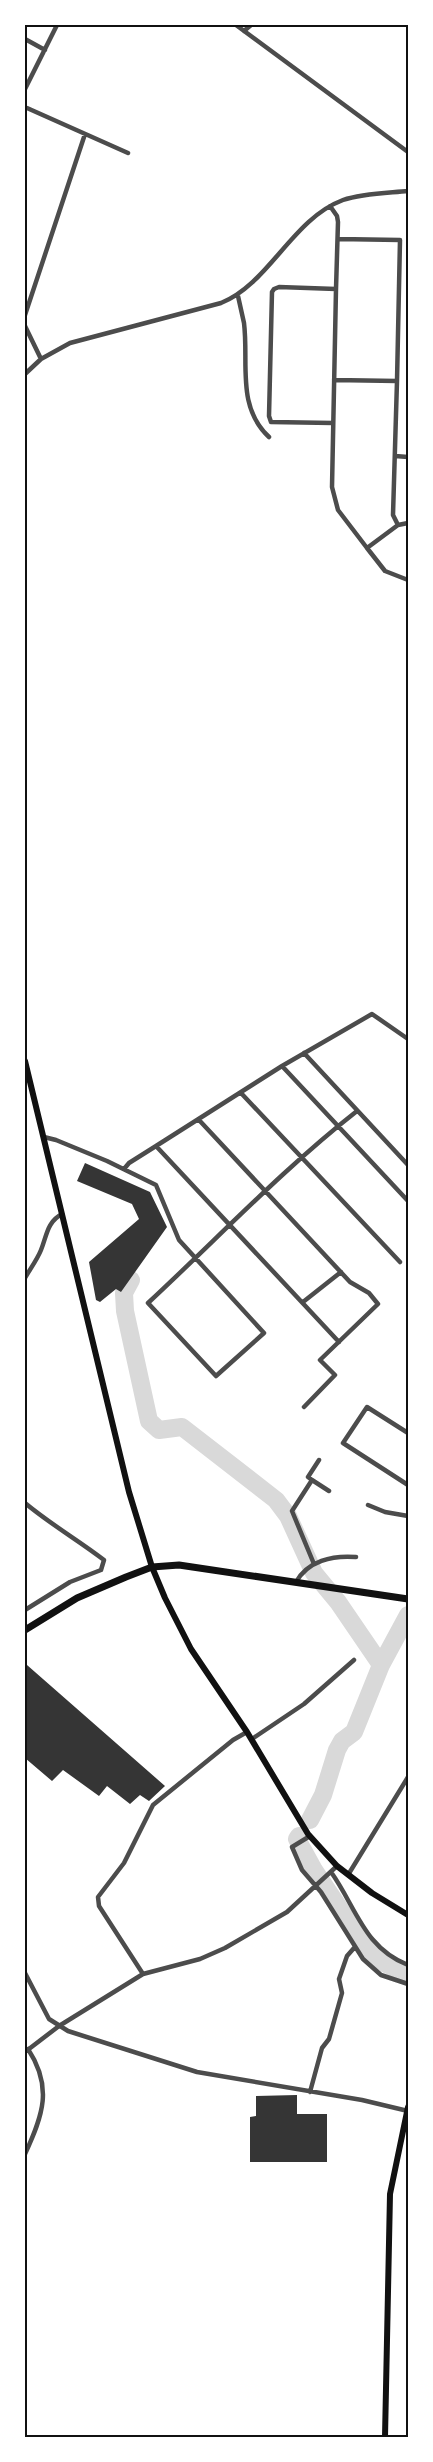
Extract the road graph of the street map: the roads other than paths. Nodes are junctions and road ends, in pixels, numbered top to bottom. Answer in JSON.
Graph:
{"nodes":[{"id":1,"x":57,"y":25,"type":"edge"},
{"id":2,"x":236,"y":25,"type":"edge"},
{"id":3,"x":251,"y":25,"type":"edge"},
{"id":4,"x":244,"y":31,"type":"junction"},
{"id":5,"x":25,"y":39,"type":"edge"},
{"id":6,"x":44,"y":50,"type":"junction"},
{"id":7,"x":25,"y":89,"type":"edge"},
{"id":8,"x":27,"y":108,"type":"dead end"},
{"id":9,"x":85,"y":134,"type":"junction"},
{"id":10,"x":408,"y":152,"type":"edge"},
{"id":11,"x":128,"y":153,"type":"dead end"},
{"id":12,"x":408,"y":191,"type":"edge"},
{"id":13,"x":330,"y":206,"type":"junction"},
{"id":14,"x":338,"y":238,"type":"junction"},
{"id":15,"x":336,"y":289,"type":"junction"},
{"id":16,"x":238,"y":296,"type":"junction"},
{"id":17,"x":25,"y":315,"type":"edge"},
{"id":18,"x":25,"y":326,"type":"edge"},
{"id":19,"x":40,"y":359,"type":"junction"},
{"id":20,"x":25,"y":374,"type":"edge"},
{"id":21,"x":334,"y":380,"type":"junction"},
{"id":22,"x":397,"y":382,"type":"junction"},
{"id":23,"x":333,"y":423,"type":"junction"},
{"id":24,"x":269,"y":437,"type":"dead end"},
{"id":25,"x":396,"y":456,"type":"junction"},
{"id":26,"x":408,"y":457,"type":"edge"},
{"id":27,"x":408,"y":523,"type":"edge"},
{"id":28,"x":398,"y":524,"type":"junction"},
{"id":29,"x":367,"y":548,"type":"junction"},
{"id":30,"x":408,"y":580,"type":"edge"},
{"id":31,"x":408,"y":1040,"type":"edge"},
{"id":32,"x":304,"y":1053,"type":"junction"},
{"id":33,"x":25,"y":1061,"type":"edge"},
{"id":34,"x":282,"y":1066,"type":"junction"},
{"id":35,"x":240,"y":1093,"type":"junction"},
{"id":36,"x":357,"y":1111,"type":"junction"},
{"id":37,"x":199,"y":1120,"type":"junction"},
{"id":38,"x":338,"y":1126,"type":"junction"},
{"id":39,"x":44,"y":1137,"type":"junction"},
{"id":40,"x":156,"y":1146,"type":"junction"},
{"id":41,"x":302,"y":1159,"type":"junction"},
{"id":42,"x":408,"y":1165,"type":"edge"},
{"id":43,"x":124,"y":1169,"type":"junction"},
{"id":44,"x":267,"y":1191,"type":"junction"},
{"id":45,"x":408,"y":1201,"type":"edge"},
{"id":46,"x":62,"y":1214,"type":"junction"},
{"id":47,"x":231,"y":1225,"type":"junction"},
{"id":48,"x":196,"y":1258,"type":"junction"},
{"id":49,"x":400,"y":1262,"type":"dead end"},
{"id":50,"x":341,"y":1272,"type":"junction"},
{"id":51,"x":25,"y":1278,"type":"edge"},
{"id":52,"x":303,"y":1302,"type":"junction"},
{"id":53,"x":339,"y":1342,"type":"junction"},
{"id":54,"x":304,"y":1407,"type":"dead end"},
{"id":55,"x":408,"y":1433,"type":"edge"},
{"id":56,"x":319,"y":1460,"type":"dead end"},
{"id":57,"x":312,"y":1480,"type":"junction"},
{"id":58,"x":408,"y":1485,"type":"edge"},
{"id":59,"x":329,"y":1491,"type":"dead end"},
{"id":60,"x":25,"y":1503,"type":"edge"},
{"id":61,"x":368,"y":1505,"type":"dead end"},
{"id":62,"x":408,"y":1516,"type":"edge"},
{"id":63,"x":356,"y":1557,"type":"dead end"},
{"id":64,"x":314,"y":1564,"type":"junction"},
{"id":65,"x":152,"y":1567,"type":"junction"},
{"id":66,"x":296,"y":1582,"type":"junction"},
{"id":67,"x":407,"y":1597,"type":"edge"},
{"id":68,"x":25,"y":1610,"type":"edge"},
{"id":69,"x":25,"y":1630,"type":"edge"},
{"id":70,"x":354,"y":1660,"type":"dead end"},
{"id":71,"x":247,"y":1732,"type":"junction"},
{"id":72,"x":252,"y":1739,"type":"junction"},
{"id":73,"x":408,"y":1777,"type":"edge"},
{"id":74,"x":310,"y":1836,"type":"junction"},
{"id":75,"x":337,"y":1866,"type":"junction"},
{"id":76,"x":330,"y":1873,"type":"junction"},
{"id":77,"x":348,"y":1875,"type":"junction"},
{"id":78,"x":318,"y":1885,"type":"junction"},
{"id":79,"x":408,"y":1915,"type":"edge"},
{"id":80,"x":354,"y":1948,"type":"junction"},
{"id":81,"x":408,"y":1965,"type":"edge"},
{"id":82,"x":25,"y":1973,"type":"edge"},
{"id":83,"x":143,"y":1974,"type":"junction"},
{"id":84,"x":408,"y":1984,"type":"edge"},
{"id":85,"x":59,"y":2026,"type":"junction"},
{"id":86,"x":27,"y":2050,"type":"edge"},
{"id":87,"x":310,"y":2092,"type":"junction"},
{"id":88,"x":408,"y":2110,"type":"edge"},
{"id":89,"x":25,"y":2154,"type":"edge"},
{"id":90,"x":385,"y":2437,"type":"edge"}],
"edges":[{"from":1,"to":6,"type":"street"},
{"from":2,"to":4,"type":"street"},
{"from":3,"to":4,"type":"street"},
{"from":4,"to":10,"type":"street"},
{"from":5,"to":6,"type":"street"},
{"from":6,"to":7,"type":"street"},
{"from":8,"to":9,"type":"street"},
{"from":9,"to":11,"type":"street"},
{"from":9,"to":17,"type":"street"},
{"from":12,"to":13,"type":"street"},
{"from":13,"to":14,"type":"street"},
{"from":13,"to":16,"type":"street"},
{"from":14,"to":15,"type":"street"},
{"from":14,"to":22,"type":"street"},
{"from":15,"to":21,"type":"street"},
{"from":15,"to":23,"type":"street"},
{"from":16,"to":19,"type":"street"},
{"from":16,"to":24,"type":"street"},
{"from":18,"to":19,"type":"street"},
{"from":19,"to":20,"type":"street"},
{"from":21,"to":22,"type":"street"},
{"from":21,"to":23,"type":"street"},
{"from":22,"to":25,"type":"street"},
{"from":23,"to":29,"type":"street"},
{"from":25,"to":26,"type":"street"},
{"from":25,"to":28,"type":"street"},
{"from":27,"to":28,"type":"street"},
{"from":28,"to":29,"type":"street"},
{"from":29,"to":30,"type":"street"},
{"from":31,"to":32,"type":"street"},
{"from":32,"to":34,"type":"street"},
{"from":32,"to":36,"type":"street"},
{"from":33,"to":39,"type":"main road"},
{"from":34,"to":35,"type":"street"},
{"from":34,"to":38,"type":"street"},
{"from":35,"to":37,"type":"street"},
{"from":35,"to":41,"type":"street"},
{"from":36,"to":38,"type":"street"},
{"from":36,"to":42,"type":"street"},
{"from":37,"to":40,"type":"street"},
{"from":37,"to":44,"type":"street"},
{"from":38,"to":41,"type":"street"},
{"from":38,"to":45,"type":"street"},
{"from":39,"to":43,"type":"street"},
{"from":39,"to":46,"type":"main road"},
{"from":40,"to":43,"type":"street"},
{"from":40,"to":47,"type":"street"},
{"from":41,"to":44,"type":"street"},
{"from":41,"to":49,"type":"street"},
{"from":43,"to":48,"type":"street"},
{"from":44,"to":47,"type":"street"},
{"from":44,"to":50,"type":"street"},
{"from":46,"to":51,"type":"street"},
{"from":46,"to":65,"type":"main road"},
{"from":47,"to":48,"type":"street"},
{"from":47,"to":52,"type":"street"},
{"from":48,"to":48,"type":"street"},
{"from":50,"to":52,"type":"street"},
{"from":50,"to":53,"type":"street"},
{"from":52,"to":53,"type":"street"},
{"from":53,"to":54,"type":"street"},
{"from":55,"to":58,"type":"street"},
{"from":56,"to":57,"type":"street"},
{"from":57,"to":59,"type":"street"},
{"from":57,"to":64,"type":"street"},
{"from":60,"to":68,"type":"street"},
{"from":61,"to":62,"type":"street"},
{"from":63,"to":64,"type":"street"},
{"from":64,"to":66,"type":"street"},
{"from":65,"to":66,"type":"main road"},
{"from":65,"to":69,"type":"main road"},
{"from":65,"to":71,"type":"main road"},
{"from":66,"to":67,"type":"main road"},
{"from":70,"to":72,"type":"street"},
{"from":71,"to":72,"type":"main road"},
{"from":71,"to":83,"type":"street"},
{"from":72,"to":74,"type":"main road"},
{"from":73,"to":77,"type":"street"},
{"from":74,"to":75,"type":"main road"},
{"from":74,"to":78,"type":"street"},
{"from":75,"to":76,"type":"street"},
{"from":75,"to":77,"type":"main road"},
{"from":76,"to":78,"type":"street"},
{"from":76,"to":81,"type":"street"},
{"from":77,"to":79,"type":"main road"},
{"from":78,"to":80,"type":"street"},
{"from":78,"to":83,"type":"street"},
{"from":80,"to":84,"type":"street"},
{"from":80,"to":87,"type":"street"},
{"from":82,"to":85,"type":"street"},
{"from":83,"to":85,"type":"street"},
{"from":85,"to":86,"type":"street"},
{"from":85,"to":87,"type":"street"},
{"from":86,"to":89,"type":"street"},
{"from":87,"to":88,"type":"street"},
{"from":88,"to":90,"type":"main road"}]}
